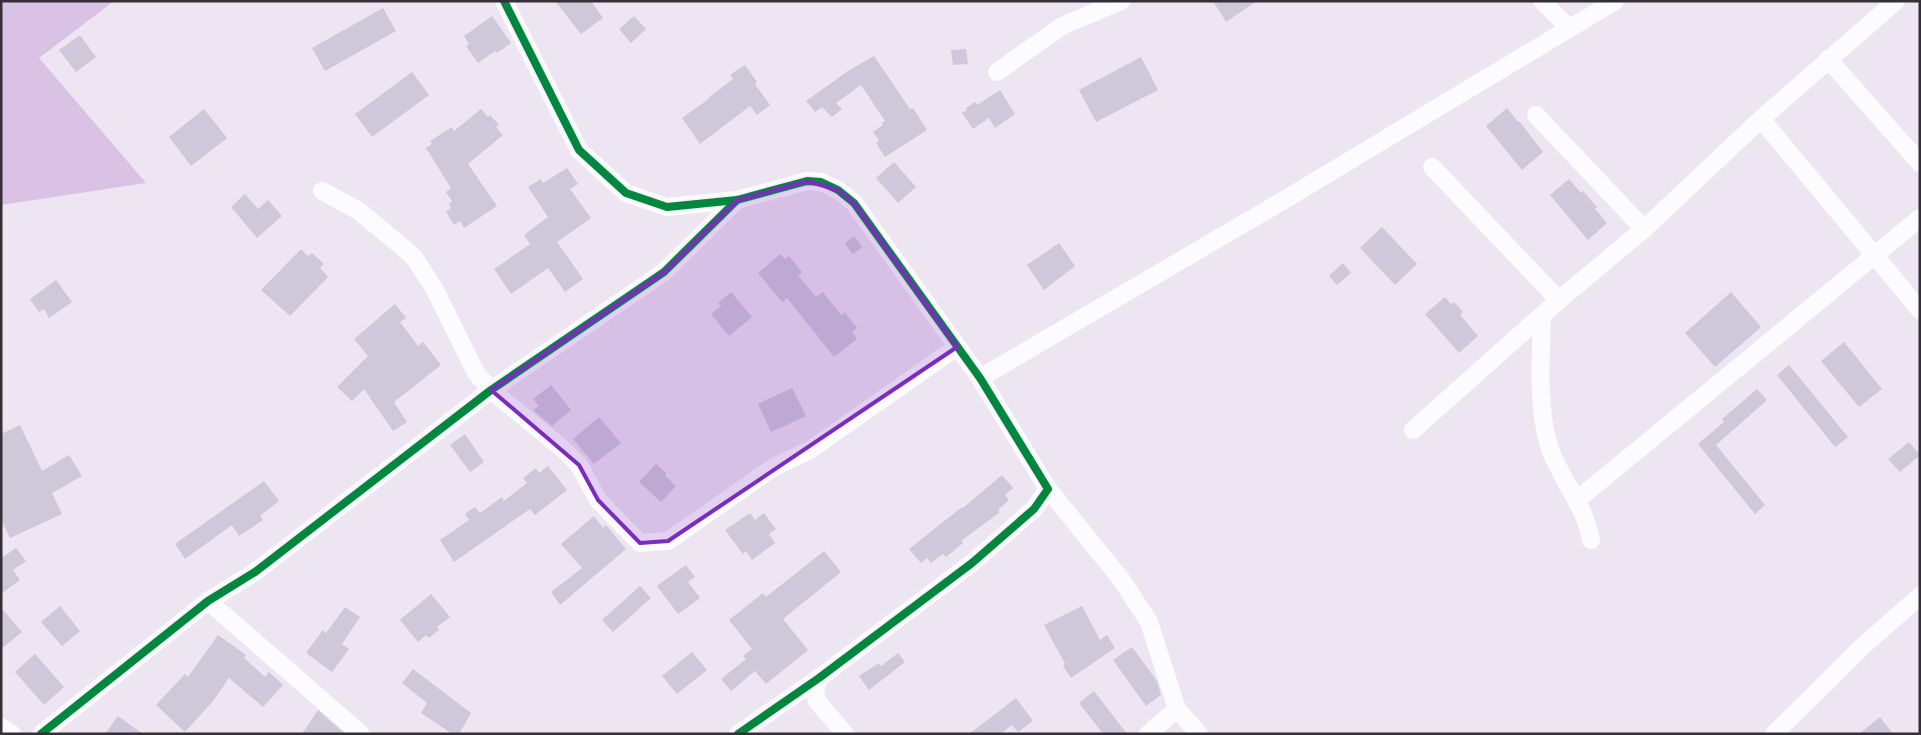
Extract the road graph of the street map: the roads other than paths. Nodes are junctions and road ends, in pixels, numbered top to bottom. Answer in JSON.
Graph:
{"nodes":[{"id":1,"x":504,"y":1,"type":"edge"},
{"id":2,"x":1120,"y":1,"type":"edge"},
{"id":3,"x":1542,"y":1,"type":"edge"},
{"id":4,"x":1615,"y":1,"type":"edge"},
{"id":5,"x":1896,"y":1,"type":"edge"},
{"id":6,"x":1569,"y":28,"type":"junction"},
{"id":7,"x":1828,"y":59,"type":"junction"},
{"id":8,"x":998,"y":72,"type":"dead end"},
{"id":9,"x":1536,"y":115,"type":"dead end"},
{"id":10,"x":1761,"y":119,"type":"junction"},
{"id":11,"x":1920,"y":163,"type":"edge"},
{"id":12,"x":1432,"y":167,"type":"dead end"},
{"id":13,"x":322,"y":191,"type":"dead end"},
{"id":14,"x":737,"y":200,"type":"junction"},
{"id":15,"x":1920,"y":218,"type":"edge"},
{"id":16,"x":1644,"y":229,"type":"junction"},
{"id":17,"x":1874,"y":255,"type":"junction"},
{"id":18,"x":1560,"y":300,"type":"junction"},
{"id":19,"x":1920,"y":310,"type":"edge"},
{"id":20,"x":1542,"y":316,"type":"junction"},
{"id":21,"x":957,"y":347,"type":"junction"},
{"id":22,"x":980,"y":378,"type":"junction"},
{"id":23,"x":491,"y":390,"type":"junction"},
{"id":24,"x":1413,"y":430,"type":"dead end"},
{"id":25,"x":1048,"y":489,"type":"junction"},
{"id":26,"x":1577,"y":500,"type":"junction"},
{"id":27,"x":1591,"y":540,"type":"dead end"},
{"id":28,"x":1920,"y":596,"type":"edge"},
{"id":29,"x":208,"y":601,"type":"junction"},
{"id":30,"x":819,"y":678,"type":"junction"},
{"id":31,"x":1177,"y":709,"type":"junction"},
{"id":32,"x":1,"y":727,"type":"edge"},
{"id":33,"x":12,"y":734,"type":"edge"},
{"id":34,"x":41,"y":734,"type":"edge"},
{"id":35,"x":361,"y":734,"type":"edge"},
{"id":36,"x":738,"y":734,"type":"edge"},
{"id":37,"x":845,"y":734,"type":"edge"},
{"id":38,"x":1148,"y":734,"type":"edge"},
{"id":39,"x":1199,"y":734,"type":"edge"},
{"id":40,"x":1774,"y":734,"type":"edge"}],
"edges":[{"from":1,"to":14,"type":"street"},
{"from":2,"to":8,"type":"street"},
{"from":3,"to":6,"type":"street"},
{"from":4,"to":6,"type":"street"},
{"from":5,"to":7,"type":"street"},
{"from":6,"to":22,"type":"street"},
{"from":7,"to":10,"type":"street"},
{"from":7,"to":11,"type":"street"},
{"from":9,"to":16,"type":"street"},
{"from":10,"to":16,"type":"street"},
{"from":10,"to":17,"type":"street"},
{"from":12,"to":18,"type":"street"},
{"from":13,"to":23,"type":"street"},
{"from":14,"to":21,"type":"street"},
{"from":14,"to":23,"type":"street"},
{"from":15,"to":17,"type":"street"},
{"from":16,"to":18,"type":"street"},
{"from":17,"to":19,"type":"street"},
{"from":17,"to":26,"type":"street"},
{"from":18,"to":20,"type":"street"},
{"from":20,"to":24,"type":"street"},
{"from":20,"to":26,"type":"street"},
{"from":21,"to":22,"type":"street"},
{"from":21,"to":23,"type":"street"},
{"from":22,"to":25,"type":"street"},
{"from":23,"to":29,"type":"street"},
{"from":25,"to":30,"type":"street"},
{"from":25,"to":31,"type":"street"},
{"from":26,"to":27,"type":"street"},
{"from":28,"to":40,"type":"street"},
{"from":29,"to":34,"type":"street"},
{"from":29,"to":35,"type":"street"},
{"from":30,"to":36,"type":"street"},
{"from":30,"to":37,"type":"street"},
{"from":31,"to":38,"type":"street"},
{"from":31,"to":39,"type":"street"},
{"from":32,"to":33,"type":"street"}]}
